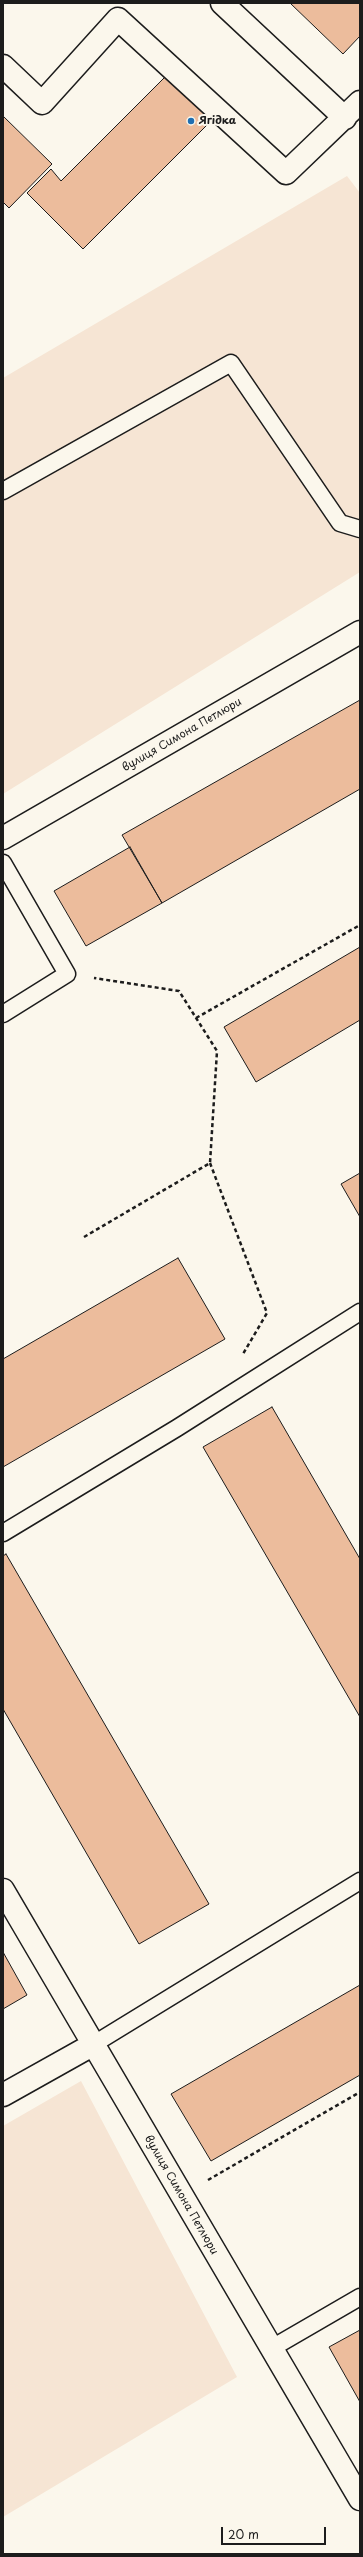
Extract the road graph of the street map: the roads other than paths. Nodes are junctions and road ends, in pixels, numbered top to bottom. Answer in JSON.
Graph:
{"nodes":[{"id":1,"x":222,"y":3,"type":"edge"},
{"id":2,"x":3,"y":66,"type":"edge"},
{"id":3,"x":360,"y":102,"type":"edge"},
{"id":4,"x":345,"y":118,"type":"junction"},
{"id":5,"x":3,"y":491,"type":"edge"},
{"id":6,"x":360,"y":529,"type":"edge"},
{"id":7,"x":360,"y":632,"type":"edge"},
{"id":8,"x":3,"y":838,"type":"edge"},
{"id":9,"x":3,"y":863,"type":"edge"},
{"id":10,"x":3,"y":1014,"type":"edge"},
{"id":11,"x":360,"y":1312,"type":"edge"},
{"id":12,"x":3,"y":1533,"type":"edge"},
{"id":13,"x":360,"y":1881,"type":"edge"},
{"id":14,"x":3,"y":1890,"type":"edge"},
{"id":15,"x":94,"y":2044,"type":"junction"},
{"id":16,"x":3,"y":2095,"type":"edge"},
{"id":17,"x":360,"y":2297,"type":"edge"},
{"id":18,"x":272,"y":2348,"type":"junction"},
{"id":19,"x":360,"y":2499,"type":"edge"}],
"edges":[{"from":1,"to":4,"type":"street"},
{"from":2,"to":4,"type":"street"},
{"from":3,"to":4,"type":"street"},
{"from":5,"to":6,"type":"lane"},
{"from":7,"to":8,"type":"street","name":"вулиця Симона Петлюри"},
{"from":9,"to":10,"type":"lane"},
{"from":11,"to":12,"type":"lane"},
{"from":13,"to":15,"type":"lane"},
{"from":14,"to":15,"type":"street","name":"вулиця Симона Петлюри"},
{"from":15,"to":16,"type":"street"},
{"from":15,"to":18,"type":"street","name":"вулиця Симона Петлюри"},
{"from":17,"to":18,"type":"lane"},
{"from":18,"to":19,"type":"street","name":"вулиця Симона Петлюри"}]}
